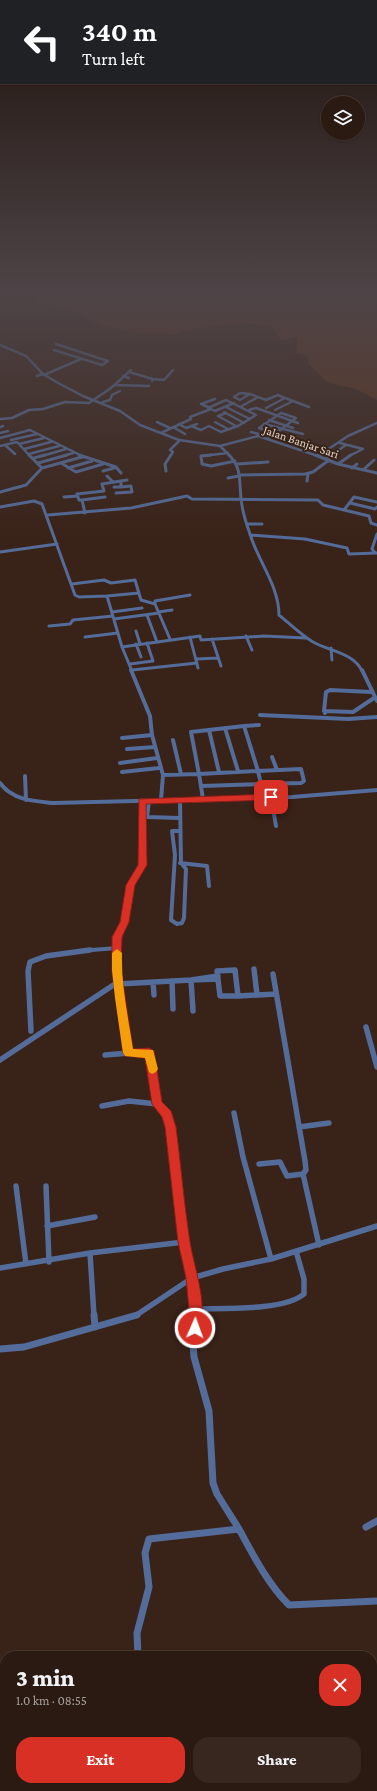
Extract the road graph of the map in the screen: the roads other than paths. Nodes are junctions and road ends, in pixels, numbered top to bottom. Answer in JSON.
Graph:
{"nodes":[{"id":1,"x":43,"y":374,"type":"joint"},
{"id":2,"x":126,"y":374,"type":"edge"},
{"id":3,"x":137,"y":374,"type":"edge"},
{"id":4,"x":171,"y":374,"type":"edge"},
{"id":5,"x":37,"y":376,"type":"dead end"},
{"id":6,"x":123,"y":376,"type":"junction"},
{"id":7,"x":129,"y":378,"type":"dead end"},
{"id":8,"x":114,"y":385,"type":"junction"},
{"id":9,"x":149,"y":386,"type":"dead end"},
{"id":10,"x":120,"y":391,"type":"dead end"},
{"id":11,"x":251,"y":394,"type":"junction"},
{"id":12,"x":234,"y":397,"type":"junction"},
{"id":13,"x":258,"y":397,"type":"junction"},
{"id":14,"x":215,"y":398,"type":"dead end"},
{"id":15,"x":286,"y":398,"type":"junction"},
{"id":16,"x":95,"y":400,"type":"junction"},
{"id":17,"x":226,"y":400,"type":"junction"},
{"id":18,"x":239,"y":401,"type":"dead end"},
{"id":19,"x":293,"y":401,"type":"junction"},
{"id":20,"x":102,"y":403,"type":"junction"},
{"id":21,"x":233,"y":404,"type":"junction"},
{"id":22,"x":302,"y":404,"type":"junction"},
{"id":23,"x":226,"y":407,"type":"junction"},
{"id":24,"x":240,"y":407,"type":"junction"},
{"id":25,"x":309,"y":407,"type":"dead end"},
{"id":26,"x":210,"y":408,"type":"junction"},
{"id":27,"x":266,"y":408,"type":"dead end"},
{"id":28,"x":294,"y":408,"type":"dead end"},
{"id":29,"x":219,"y":409,"type":"junction"},
{"id":30,"x":248,"y":410,"type":"dead end"},
{"id":31,"x":275,"y":410,"type":"dead end"},
{"id":32,"x":226,"y":413,"type":"junction"},
{"id":33,"x":186,"y":414,"type":"dead end"},
{"id":34,"x":275,"y":416,"type":"junction"},
{"id":35,"x":190,"y":417,"type":"junction"},
{"id":36,"x":250,"y":418,"type":"junction"},
{"id":37,"x":0,"y":419,"type":"edge"},
{"id":38,"x":269,"y":420,"type":"junction"},
{"id":39,"x":291,"y":421,"type":"junction"},
{"id":40,"x":157,"y":422,"type":"dead end"},
{"id":41,"x":215,"y":422,"type":"dead end"},
{"id":42,"x":244,"y":423,"type":"junction"},
{"id":43,"x":377,"y":423,"type":"edge"},
{"id":44,"x":179,"y":424,"type":"junction"},
{"id":45,"x":197,"y":424,"type":"dead end"},
{"id":46,"x":264,"y":424,"type":"junction"},
{"id":47,"x":298,"y":424,"type":"dead end"},
{"id":48,"x":286,"y":425,"type":"junction"},
{"id":49,"x":149,"y":426,"type":"dead end"},
{"id":50,"x":191,"y":426,"type":"junction"},
{"id":51,"x":237,"y":427,"type":"junction"},
{"id":52,"x":171,"y":428,"type":"junction"},
{"id":53,"x":293,"y":428,"type":"dead end"},
{"id":54,"x":228,"y":429,"type":"junction"},
{"id":55,"x":280,"y":429,"type":"junction"},
{"id":56,"x":8,"y":430,"type":"dead end"},
{"id":57,"x":201,"y":430,"type":"junction"},
{"id":58,"x":162,"y":432,"type":"junction"},
{"id":59,"x":207,"y":432,"type":"dead end"},
{"id":60,"x":251,"y":432,"type":"dead end"},
{"id":61,"x":0,"y":433,"type":"edge"},
{"id":62,"x":275,"y":433,"type":"junction"},
{"id":63,"x":37,"y":434,"type":"junction"},
{"id":64,"x":185,"y":434,"type":"dead end"},
{"id":65,"x":303,"y":434,"type":"dead end"},
{"id":66,"x":8,"y":436,"type":"junction"},
{"id":67,"x":175,"y":436,"type":"dead end"},
{"id":68,"x":286,"y":437,"type":"dead end"},
{"id":69,"x":44,"y":438,"type":"junction"},
{"id":70,"x":268,"y":438,"type":"junction"},
{"id":71,"x":0,"y":439,"type":"edge"},
{"id":72,"x":180,"y":440,"type":"junction"},
{"id":73,"x":280,"y":441,"type":"dead end"},
{"id":74,"x":12,"y":442,"type":"junction"},
{"id":75,"x":51,"y":442,"type":"junction"},
{"id":76,"x":340,"y":442,"type":"junction"},
{"id":77,"x":19,"y":444,"type":"junction"},
{"id":78,"x":3,"y":445,"type":"edge"},
{"id":79,"x":346,"y":445,"type":"dead end"},
{"id":80,"x":59,"y":446,"type":"junction"},
{"id":81,"x":220,"y":446,"type":"junction"},
{"id":82,"x":24,"y":449,"type":"junction"},
{"id":83,"x":66,"y":449,"type":"junction"},
{"id":84,"x":73,"y":453,"type":"junction"},
{"id":85,"x":228,"y":453,"type":"junction"},
{"id":86,"x":15,"y":454,"type":"dead end"},
{"id":87,"x":29,"y":454,"type":"junction"},
{"id":88,"x":318,"y":456,"type":"junction"},
{"id":89,"x":82,"y":457,"type":"junction"},
{"id":90,"x":34,"y":458,"type":"junction"},
{"id":91,"x":325,"y":459,"type":"junction"},
{"id":92,"x":329,"y":460,"type":"junction"},
{"id":93,"x":374,"y":460,"type":"dead end"},
{"id":94,"x":92,"y":461,"type":"junction"},
{"id":95,"x":236,"y":462,"type":"junction"},
{"id":96,"x":268,"y":462,"type":"dead end"},
{"id":97,"x":38,"y":463,"type":"junction"},
{"id":98,"x":61,"y":463,"type":"junction"},
{"id":99,"x":103,"y":464,"type":"junction"},
{"id":100,"x":338,"y":464,"type":"junction"},
{"id":101,"x":357,"y":464,"type":"dead end"},
{"id":102,"x":116,"y":467,"type":"junction"},
{"id":103,"x":42,"y":468,"type":"junction"},
{"id":104,"x":68,"y":468,"type":"junction"},
{"id":105,"x":352,"y":468,"type":"junction"},
{"id":106,"x":364,"y":470,"type":"junction"},
{"id":107,"x":103,"y":471,"type":"dead end"},
{"id":108,"x":166,"y":472,"type":"dead end"},
{"id":109,"x":121,"y":473,"type":"dead end"},
{"id":110,"x":377,"y":473,"type":"edge"},
{"id":111,"x":308,"y":474,"type":"junction"},
{"id":112,"x":107,"y":476,"type":"dead end"},
{"id":113,"x":239,"y":476,"type":"junction"},
{"id":114,"x":228,"y":478,"type":"dead end"},
{"id":115,"x":127,"y":480,"type":"dead end"},
{"id":116,"x":121,"y":481,"type":"junction"},
{"id":117,"x":307,"y":481,"type":"dead end"},
{"id":118,"x":113,"y":482,"type":"junction"},
{"id":119,"x":114,"y":487,"type":"dead end"},
{"id":120,"x":121,"y":487,"type":"junction"},
{"id":121,"x":0,"y":492,"type":"edge"},
{"id":122,"x":116,"y":493,"type":"dead end"},
{"id":123,"x":78,"y":496,"type":"junction"},
{"id":124,"x":64,"y":497,"type":"dead end"},
{"id":125,"x":105,"y":498,"type":"dead end"},
{"id":126,"x":242,"y":499,"type":"junction"},
{"id":127,"x":82,"y":500,"type":"junction"},
{"id":128,"x":377,"y":502,"type":"edge"},
{"id":129,"x":350,"y":504,"type":"junction"},
{"id":130,"x":0,"y":507,"type":"edge"},
{"id":131,"x":377,"y":507,"type":"edge"},
{"id":132,"x":344,"y":510,"type":"junction"},
{"id":133,"x":85,"y":513,"type":"junction"},
{"id":134,"x":48,"y":515,"type":"junction"},
{"id":135,"x":247,"y":524,"type":"junction"},
{"id":136,"x":262,"y":524,"type":"dead end"},
{"id":137,"x":377,"y":524,"type":"edge"},
{"id":138,"x":377,"y":534,"type":"edge"},
{"id":139,"x":250,"y":535,"type":"junction"},
{"id":140,"x":57,"y":544,"type":"junction"},
{"id":141,"x":0,"y":552,"type":"edge"},
{"id":142,"x":376,"y":553,"type":"edge"},
{"id":143,"x":72,"y":584,"type":"junction"},
{"id":144,"x":139,"y":593,"type":"junction"},
{"id":145,"x":107,"y":596,"type":"junction"},
{"id":146,"x":190,"y":596,"type":"dead end"},
{"id":147,"x":155,"y":604,"type":"junction"},
{"id":148,"x":142,"y":608,"type":"dead end"},
{"id":149,"x":172,"y":610,"type":"dead end"},
{"id":150,"x":158,"y":612,"type":"junction"},
{"id":151,"x":113,"y":615,"type":"junction"},
{"id":152,"x":147,"y":615,"type":"junction"},
{"id":153,"x":49,"y":626,"type":"dead end"},
{"id":154,"x":136,"y":631,"type":"dead end"},
{"id":155,"x":118,"y":633,"type":"junction"},
{"id":156,"x":246,"y":636,"type":"junction"},
{"id":157,"x":85,"y":637,"type":"dead end"},
{"id":158,"x":190,"y":637,"type":"junction"},
{"id":159,"x":307,"y":638,"type":"junction"},
{"id":160,"x":170,"y":639,"type":"junction"},
{"id":161,"x":212,"y":639,"type":"junction"},
{"id":162,"x":157,"y":642,"type":"junction"},
{"id":163,"x":147,"y":643,"type":"junction"},
{"id":164,"x":138,"y":644,"type":"junction"},
{"id":165,"x":122,"y":647,"type":"junction"},
{"id":166,"x":331,"y":648,"type":"junction"},
{"id":167,"x":252,"y":650,"type":"dead end"},
{"id":168,"x":141,"y":657,"type":"dead end"},
{"id":169,"x":218,"y":658,"type":"junction"},
{"id":170,"x":332,"y":660,"type":"dead end"},
{"id":171,"x":197,"y":663,"type":"junction"},
{"id":172,"x":130,"y":664,"type":"junction"},
{"id":173,"x":221,"y":666,"type":"dead end"},
{"id":174,"x":132,"y":670,"type":"junction"},
{"id":175,"x":371,"y":692,"type":"junction"},
{"id":176,"x":376,"y":700,"type":"edge"},
{"id":177,"x":324,"y":711,"type":"junction"},
{"id":178,"x":260,"y":715,"type":"dead end"},
{"id":179,"x":320,"y":717,"type":"junction"},
{"id":180,"x":325,"y":717,"type":"junction"},
{"id":181,"x":377,"y":717,"type":"edge"},
{"id":182,"x":321,"y":723,"type":"dead end"},
{"id":183,"x":259,"y":725,"type":"dead end"},
{"id":184,"x":244,"y":726,"type":"junction"},
{"id":185,"x":226,"y":728,"type":"junction"},
{"id":186,"x":209,"y":730,"type":"junction"},
{"id":187,"x":152,"y":735,"type":"junction"},
{"id":188,"x":122,"y":738,"type":"dead end"},
{"id":189,"x":173,"y":740,"type":"dead end"},
{"id":190,"x":155,"y":747,"type":"junction"},
{"id":191,"x":127,"y":749,"type":"dead end"},
{"id":192,"x":272,"y":757,"type":"dead end"},
{"id":193,"x":157,"y":758,"type":"junction"},
{"id":194,"x":120,"y":762,"type":"dead end"},
{"id":195,"x":159,"y":768,"type":"junction"},
{"id":196,"x":277,"y":770,"type":"junction"},
{"id":197,"x":238,"y":771,"type":"junction"},
{"id":198,"x":258,"y":771,"type":"junction"},
{"id":199,"x":122,"y":772,"type":"dead end"},
{"id":200,"x":219,"y":772,"type":"junction"},
{"id":201,"x":181,"y":774,"type":"junction"},
{"id":202,"x":199,"y":774,"type":"junction"},
{"id":203,"x":25,"y":776,"type":"dead end"},
{"id":204,"x":163,"y":776,"type":"junction"},
{"id":205,"x":0,"y":782,"type":"edge"},
{"id":206,"x":261,"y":784,"type":"junction"},
{"id":207,"x":201,"y":786,"type":"junction"},
{"id":208,"x":377,"y":790,"type":"edge"},
{"id":209,"x":264,"y":797,"type":"junction"},
{"id":210,"x":271,"y":797,"type":"junction"},
{"id":211,"x":203,"y":799,"type":"junction"},
{"id":212,"x":26,"y":800,"type":"junction"},
{"id":213,"x":162,"y":800,"type":"junction"},
{"id":214,"x":180,"y":800,"type":"junction"},
{"id":215,"x":142,"y":801,"type":"junction"},
{"id":216,"x":148,"y":801,"type":"junction"},
{"id":217,"x":180,"y":818,"type":"junction"},
{"id":218,"x":276,"y":826,"type":"dead end"},
{"id":219,"x":180,"y":831,"type":"junction"},
{"id":220,"x":181,"y":863,"type":"junction"},
{"id":221,"x":174,"y":868,"type":"junction"},
{"id":222,"x":209,"y":886,"type":"dead end"},
{"id":223,"x":117,"y":948,"type":"junction"},
{"id":224,"x":254,"y":969,"type":"dead end"},
{"id":225,"x":272,"y":974,"type":"dead end"},
{"id":226,"x":218,"y":978,"type":"junction"},
{"id":227,"x":191,"y":980,"type":"junction"},
{"id":228,"x":172,"y":981,"type":"junction"},
{"id":229,"x":153,"y":982,"type":"junction"},
{"id":230,"x":118,"y":983,"type":"junction"},
{"id":231,"x":276,"y":994,"type":"junction"},
{"id":232,"x":154,"y":995,"type":"dead end"},
{"id":233,"x":257,"y":995,"type":"junction"},
{"id":234,"x":238,"y":996,"type":"junction"},
{"id":235,"x":173,"y":1009,"type":"dead end"},
{"id":236,"x":193,"y":1010,"type":"dead end"},
{"id":237,"x":366,"y":1027,"type":"dead end"},
{"id":238,"x":31,"y":1031,"type":"dead end"},
{"id":239,"x":129,"y":1053,"type":"junction"},
{"id":240,"x":105,"y":1055,"type":"dead end"},
{"id":241,"x":0,"y":1060,"type":"edge"},
{"id":242,"x":377,"y":1067,"type":"edge"},
{"id":243,"x":157,"y":1104,"type":"junction"},
{"id":244,"x":102,"y":1106,"type":"dead end"},
{"id":245,"x":234,"y":1113,"type":"dead end"},
{"id":246,"x":329,"y":1123,"type":"dead end"},
{"id":247,"x":299,"y":1127,"type":"junction"},
{"id":248,"x":259,"y":1164,"type":"dead end"},
{"id":249,"x":303,"y":1174,"type":"junction"},
{"id":250,"x":16,"y":1186,"type":"dead end"},
{"id":251,"x":46,"y":1186,"type":"dead end"},
{"id":252,"x":95,"y":1217,"type":"dead end"},
{"id":253,"x":47,"y":1226,"type":"junction"},
{"id":254,"x":377,"y":1226,"type":"edge"},
{"id":255,"x":184,"y":1242,"type":"junction"},
{"id":256,"x":319,"y":1245,"type":"junction"},
{"id":257,"x":296,"y":1251,"type":"junction"},
{"id":258,"x":90,"y":1254,"type":"junction"},
{"id":259,"x":271,"y":1259,"type":"junction"},
{"id":260,"x":49,"y":1262,"type":"junction"},
{"id":261,"x":26,"y":1264,"type":"junction"},
{"id":262,"x":0,"y":1268,"type":"edge"},
{"id":263,"x":192,"y":1278,"type":"junction"},
{"id":264,"x":196,"y":1309,"type":"junction"},
{"id":265,"x":95,"y":1327,"type":"junction"},
{"id":266,"x":0,"y":1349,"type":"edge"},
{"id":267,"x":377,"y":1521,"type":"edge"},
{"id":268,"x":366,"y":1527,"type":"dead end"},
{"id":269,"x":239,"y":1529,"type":"junction"},
{"id":270,"x":377,"y":1602,"type":"edge"},
{"id":271,"x":138,"y":1651,"type":"edge"}],
"edges":[{"from":1,"to":5,"type":"street"},
{"from":1,"to":16,"type":"street"},
{"from":2,"to":6,"type":"street"},
{"from":3,"to":4,"type":"street"},
{"from":6,"to":7,"type":"street"},
{"from":6,"to":8,"type":"street"},
{"from":8,"to":9,"type":"street"},
{"from":8,"to":16,"type":"street"},
{"from":10,"to":20,"type":"street"},
{"from":11,"to":12,"type":"street"},
{"from":11,"to":12,"type":"street"},
{"from":11,"to":13,"type":"street"},
{"from":12,"to":17,"type":"street"},
{"from":13,"to":15,"type":"street"},
{"from":13,"to":24,"type":"street"},
{"from":14,"to":26,"type":"street"},
{"from":15,"to":19,"type":"street"},
{"from":15,"to":27,"type":"street"},
{"from":16,"to":20,"type":"street"},
{"from":16,"to":37,"type":"street"},
{"from":17,"to":21,"type":"street"},
{"from":17,"to":26,"type":"street"},
{"from":18,"to":21,"type":"street"},
{"from":19,"to":22,"type":"street"},
{"from":19,"to":31,"type":"street"},
{"from":20,"to":58,"type":"street"},
{"from":21,"to":23,"type":"street"},
{"from":21,"to":24,"type":"street"},
{"from":22,"to":25,"type":"street"},
{"from":22,"to":28,"type":"street"},
{"from":23,"to":29,"type":"street"},
{"from":23,"to":36,"type":"street"},
{"from":24,"to":36,"type":"street"},
{"from":26,"to":29,"type":"street"},
{"from":26,"to":35,"type":"street"},
{"from":29,"to":32,"type":"street"},
{"from":30,"to":34,"type":"street"},
{"from":32,"to":42,"type":"street"},
{"from":32,"to":51,"type":"street"},
{"from":33,"to":35,"type":"street"},
{"from":34,"to":38,"type":"street"},
{"from":34,"to":39,"type":"street"},
{"from":34,"to":39,"type":"street"},
{"from":35,"to":44,"type":"street"},
{"from":36,"to":42,"type":"street"},
{"from":38,"to":46,"type":"street"},
{"from":38,"to":48,"type":"street"},
{"from":39,"to":47,"type":"street"},
{"from":39,"to":48,"type":"street"},
{"from":40,"to":52,"type":"street"},
{"from":41,"to":54,"type":"street"},
{"from":42,"to":51,"type":"street"},
{"from":43,"to":76,"type":"street"},
{"from":44,"to":50,"type":"street"},
{"from":44,"to":52,"type":"street"},
{"from":45,"to":50,"type":"street"},
{"from":46,"to":55,"type":"street"},
{"from":46,"to":62,"type":"street"},
{"from":48,"to":53,"type":"street"},
{"from":48,"to":55,"type":"street"},
{"from":49,"to":58,"type":"street"},
{"from":50,"to":57,"type":"street"},
{"from":51,"to":54,"type":"street"},
{"from":52,"to":58,"type":"street"},
{"from":52,"to":64,"type":"street"},
{"from":54,"to":57,"type":"street"},
{"from":55,"to":62,"type":"street"},
{"from":55,"to":65,"type":"street"},
{"from":56,"to":61,"type":"street"},
{"from":57,"to":59,"type":"street"},
{"from":58,"to":67,"type":"street"},
{"from":58,"to":72,"type":"street"},
{"from":60,"to":70,"type":"street"},
{"from":62,"to":68,"type":"street"},
{"from":62,"to":70,"type":"street"},
{"from":63,"to":66,"type":"street"},
{"from":63,"to":69,"type":"street"},
{"from":63,"to":74,"type":"street"},
{"from":66,"to":71,"type":"street"},
{"from":66,"to":74,"type":"street"},
{"from":69,"to":75,"type":"street"},
{"from":69,"to":77,"type":"street"},
{"from":70,"to":73,"type":"street"},
{"from":70,"to":81,"type":"street","name":"Jalan Banjar Sari"},
{"from":70,"to":88,"type":"street","name":"Jalan Banjar Sari"},
{"from":71,"to":78,"type":"street"},
{"from":72,"to":81,"type":"street"},
{"from":72,"to":108,"type":"street"},
{"from":74,"to":77,"type":"street"},
{"from":74,"to":78,"type":"street"},
{"from":75,"to":80,"type":"street"},
{"from":75,"to":82,"type":"street"},
{"from":76,"to":88,"type":"street"},
{"from":76,"to":100,"type":"street"},
{"from":77,"to":82,"type":"street"},
{"from":78,"to":86,"type":"street"},
{"from":79,"to":91,"type":"street"},
{"from":80,"to":83,"type":"street"},
{"from":80,"to":87,"type":"street"},
{"from":81,"to":85,"type":"street"},
{"from":82,"to":87,"type":"street"},
{"from":83,"to":84,"type":"street"},
{"from":83,"to":90,"type":"street"},
{"from":84,"to":89,"type":"street"},
{"from":84,"to":97,"type":"street"},
{"from":85,"to":95,"type":"street"},
{"from":85,"to":95,"type":"street"},
{"from":87,"to":90,"type":"street"},
{"from":88,"to":91,"type":"street","name":"Jalan Banjar Sari"},
{"from":89,"to":94,"type":"street"},
{"from":89,"to":98,"type":"street"},
{"from":90,"to":97,"type":"street"},
{"from":91,"to":92,"type":"street","name":"Jalan Banjar Sari"},
{"from":92,"to":100,"type":"street","name":"Jalan Banjar Sari"},
{"from":92,"to":111,"type":"street"},
{"from":93,"to":106,"type":"street"},
{"from":94,"to":99,"type":"street"},
{"from":94,"to":104,"type":"street"},
{"from":95,"to":96,"type":"street"},
{"from":95,"to":113,"type":"street"},
{"from":97,"to":103,"type":"street"},
{"from":98,"to":103,"type":"street"},
{"from":98,"to":104,"type":"street"},
{"from":99,"to":102,"type":"street"},
{"from":99,"to":104,"type":"street"},
{"from":100,"to":105,"type":"street","name":"Jalan Banjar Sari"},
{"from":101,"to":105,"type":"street"},
{"from":102,"to":107,"type":"street"},
{"from":102,"to":109,"type":"street"},
{"from":103,"to":121,"type":"street"},
{"from":105,"to":106,"type":"street","name":"Jalan Banjar Sari"},
{"from":106,"to":110,"type":"street","name":"Jalan Banjar Sari"},
{"from":111,"to":113,"type":"street"},
{"from":111,"to":117,"type":"street"},
{"from":112,"to":118,"type":"street"},
{"from":113,"to":114,"type":"street"},
{"from":113,"to":126,"type":"street"},
{"from":115,"to":116,"type":"street"},
{"from":116,"to":118,"type":"street"},
{"from":116,"to":120,"type":"street"},
{"from":118,"to":123,"type":"street"},
{"from":119,"to":120,"type":"street"},
{"from":120,"to":122,"type":"street"},
{"from":123,"to":124,"type":"street"},
{"from":123,"to":127,"type":"street"},
{"from":125,"to":127,"type":"street"},
{"from":126,"to":132,"type":"street"},
{"from":126,"to":133,"type":"street"},
{"from":126,"to":135,"type":"street"},
{"from":127,"to":133,"type":"street"},
{"from":128,"to":129,"type":"street"},
{"from":129,"to":131,"type":"street"},
{"from":129,"to":132,"type":"street"},
{"from":130,"to":134,"type":"street"},
{"from":132,"to":137,"type":"street"},
{"from":133,"to":134,"type":"street"},
{"from":134,"to":140,"type":"street"},
{"from":135,"to":136,"type":"street"},
{"from":135,"to":139,"type":"street"},
{"from":138,"to":142,"type":"street"},
{"from":139,"to":142,"type":"street"},
{"from":139,"to":159,"type":"street"},
{"from":140,"to":141,"type":"street"},
{"from":140,"to":143,"type":"street"},
{"from":143,"to":144,"type":"street"},
{"from":143,"to":145,"type":"street"},
{"from":144,"to":145,"type":"street"},
{"from":144,"to":147,"type":"street"},
{"from":145,"to":151,"type":"street"},
{"from":146,"to":147,"type":"street"},
{"from":147,"to":150,"type":"street"},
{"from":148,"to":151,"type":"street"},
{"from":149,"to":150,"type":"street"},
{"from":150,"to":152,"type":"street"},
{"from":150,"to":160,"type":"street"},
{"from":151,"to":152,"type":"street"},
{"from":151,"to":153,"type":"street"},
{"from":151,"to":155,"type":"street"},
{"from":152,"to":162,"type":"street"},
{"from":154,"to":164,"type":"street"},
{"from":155,"to":157,"type":"street"},
{"from":155,"to":165,"type":"street"},
{"from":156,"to":159,"type":"street"},
{"from":156,"to":161,"type":"street"},
{"from":156,"to":167,"type":"street"},
{"from":158,"to":160,"type":"street"},
{"from":158,"to":161,"type":"street"},
{"from":158,"to":171,"type":"street"},
{"from":159,"to":166,"type":"street"},
{"from":160,"to":162,"type":"street"},
{"from":161,"to":169,"type":"street"},
{"from":162,"to":163,"type":"street"},
{"from":163,"to":164,"type":"street"},
{"from":163,"to":172,"type":"street"},
{"from":164,"to":165,"type":"street"},
{"from":164,"to":168,"type":"street"},
{"from":165,"to":172,"type":"street"},
{"from":166,"to":170,"type":"street"},
{"from":166,"to":175,"type":"street"},
{"from":169,"to":171,"type":"street"},
{"from":169,"to":173,"type":"street"},
{"from":171,"to":174,"type":"street"},
{"from":172,"to":174,"type":"street"},
{"from":174,"to":187,"type":"street"},
{"from":175,"to":176,"type":"street"},
{"from":175,"to":177,"type":"street"},
{"from":176,"to":177,"type":"street"},
{"from":177,"to":180,"type":"street"},
{"from":178,"to":179,"type":"street"},
{"from":179,"to":180,"type":"street"},
{"from":179,"to":182,"type":"street"},
{"from":180,"to":181,"type":"street"},
{"from":183,"to":184,"type":"street"},
{"from":184,"to":185,"type":"street"},
{"from":184,"to":198,"type":"street"},
{"from":185,"to":186,"type":"street"},
{"from":185,"to":197,"type":"street"},
{"from":186,"to":200,"type":"street"},
{"from":186,"to":202,"type":"street"},
{"from":187,"to":188,"type":"street"},
{"from":187,"to":190,"type":"street"},
{"from":189,"to":201,"type":"street"},
{"from":190,"to":191,"type":"street"},
{"from":190,"to":193,"type":"street"},
{"from":192,"to":196,"type":"street"},
{"from":193,"to":194,"type":"street"},
{"from":193,"to":195,"type":"street"},
{"from":195,"to":199,"type":"street"},
{"from":195,"to":204,"type":"street"},
{"from":196,"to":198,"type":"street"},
{"from":196,"to":206,"type":"street"},
{"from":197,"to":198,"type":"street"},
{"from":197,"to":200,"type":"street"},
{"from":198,"to":206,"type":"street"},
{"from":200,"to":202,"type":"street"},
{"from":201,"to":202,"type":"street"},
{"from":201,"to":204,"type":"street"},
{"from":202,"to":207,"type":"street"},
{"from":203,"to":212,"type":"street"},
{"from":204,"to":213,"type":"street"},
{"from":205,"to":212,"type":"street"},
{"from":206,"to":207,"type":"street"},
{"from":206,"to":209,"type":"street"},
{"from":207,"to":211,"type":"street"},
{"from":208,"to":210,"type":"street"},
{"from":209,"to":210,"type":"street"},
{"from":209,"to":211,"type":"street"},
{"from":210,"to":218,"type":"street"},
{"from":211,"to":214,"type":"street"},
{"from":212,"to":215,"type":"street"},
{"from":213,"to":214,"type":"street"},
{"from":213,"to":216,"type":"street"},
{"from":214,"to":217,"type":"street"},
{"from":215,"to":216,"type":"street"},
{"from":215,"to":223,"type":"street"},
{"from":216,"to":217,"type":"street"},
{"from":217,"to":219,"type":"street"},
{"from":219,"to":220,"type":"street"},
{"from":219,"to":221,"type":"street"},
{"from":220,"to":221,"type":"street"},
{"from":220,"to":221,"type":"street"},
{"from":220,"to":222,"type":"street"},
{"from":223,"to":230,"type":"street"},
{"from":223,"to":238,"type":"street"},
{"from":224,"to":233,"type":"street"},
{"from":225,"to":231,"type":"street"},
{"from":226,"to":227,"type":"street"},
{"from":226,"to":234,"type":"street"},
{"from":226,"to":234,"type":"street"},
{"from":227,"to":228,"type":"street"},
{"from":227,"to":236,"type":"street"},
{"from":228,"to":229,"type":"street"},
{"from":228,"to":235,"type":"street"},
{"from":229,"to":230,"type":"street"},
{"from":229,"to":232,"type":"street"},
{"from":230,"to":239,"type":"street"},
{"from":230,"to":241,"type":"street"},
{"from":231,"to":233,"type":"street"},
{"from":231,"to":247,"type":"street"},
{"from":233,"to":234,"type":"street"},
{"from":237,"to":242,"type":"street"},
{"from":239,"to":240,"type":"street"},
{"from":239,"to":243,"type":"street"},
{"from":243,"to":244,"type":"street"},
{"from":243,"to":255,"type":"street"},
{"from":245,"to":259,"type":"street"},
{"from":246,"to":247,"type":"street"},
{"from":247,"to":249,"type":"street"},
{"from":248,"to":249,"type":"street"},
{"from":249,"to":256,"type":"street"},
{"from":250,"to":261,"type":"street"},
{"from":251,"to":253,"type":"street"},
{"from":252,"to":253,"type":"street"},
{"from":253,"to":260,"type":"street"},
{"from":254,"to":256,"type":"street"},
{"from":255,"to":258,"type":"street"},
{"from":255,"to":263,"type":"street"},
{"from":256,"to":257,"type":"street"},
{"from":257,"to":259,"type":"street"},
{"from":257,"to":264,"type":"street"},
{"from":258,"to":260,"type":"street"},
{"from":258,"to":265,"type":"street"},
{"from":259,"to":263,"type":"street"},
{"from":260,"to":261,"type":"street"},
{"from":261,"to":262,"type":"street"},
{"from":263,"to":264,"type":"street"},
{"from":263,"to":265,"type":"street"},
{"from":264,"to":269,"type":"street"},
{"from":265,"to":266,"type":"street"},
{"from":267,"to":268,"type":"street"},
{"from":269,"to":270,"type":"street"},
{"from":269,"to":271,"type":"street"}]}
